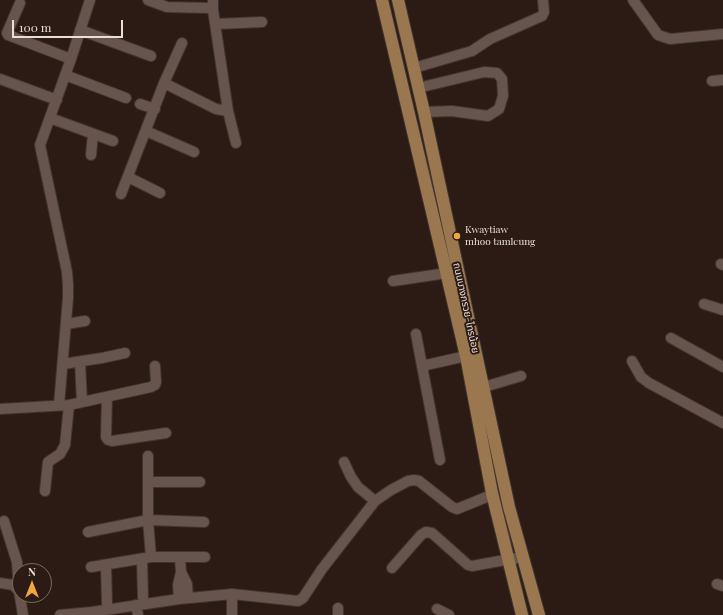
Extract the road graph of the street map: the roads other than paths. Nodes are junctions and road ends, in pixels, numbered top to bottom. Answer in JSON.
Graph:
{"nodes":[{"id":1,"x":148,"y":0,"type":"edge"},
{"id":2,"x":382,"y":0,"type":"edge"},
{"id":3,"x":398,"y":0,"type":"edge"},
{"id":4,"x":633,"y":0,"type":"edge"},
{"id":5,"x":88,"y":1,"type":"edge"},
{"id":6,"x":543,"y":1,"type":"dead end"},
{"id":7,"x":20,"y":3,"type":"dead end"},
{"id":8,"x":170,"y":4,"type":"edge"},
{"id":9,"x":213,"y":5,"type":"edge"},
{"id":10,"x":262,"y":22,"type":"dead end"},
{"id":11,"x":216,"y":24,"type":"junction"},
{"id":12,"x":80,"y":30,"type":"junction"},
{"id":13,"x":723,"y":34,"type":"edge"},
{"id":14,"x":182,"y":42,"type":"dead end"},
{"id":15,"x":151,"y":56,"type":"dead end"},
{"id":16,"x":71,"y":59,"type":"junction"},
{"id":17,"x":414,"y":68,"type":"junction"},
{"id":18,"x":65,"y":75,"type":"junction"},
{"id":19,"x":0,"y":79,"type":"edge"},
{"id":20,"x":723,"y":80,"type":"edge"},
{"id":21,"x":712,"y":81,"type":"dead end"},
{"id":22,"x":164,"y":83,"type":"junction"},
{"id":23,"x":418,"y":88,"type":"junction"},
{"id":24,"x":126,"y":98,"type":"dead end"},
{"id":25,"x":56,"y":100,"type":"junction"},
{"id":26,"x":140,"y":104,"type":"dead end"},
{"id":27,"x":155,"y":109,"type":"junction"},
{"id":28,"x":228,"y":111,"type":"junction"},
{"id":29,"x":424,"y":112,"type":"junction"},
{"id":30,"x":50,"y":118,"type":"junction"},
{"id":31,"x":146,"y":131,"type":"junction"},
{"id":32,"x":93,"y":134,"type":"junction"},
{"id":33,"x":113,"y":141,"type":"dead end"},
{"id":34,"x":236,"y":143,"type":"dead end"},
{"id":35,"x":194,"y":152,"type":"dead end"},
{"id":36,"x":91,"y":155,"type":"dead end"},
{"id":37,"x":128,"y":177,"type":"junction"},
{"id":38,"x":160,"y":193,"type":"dead end"},
{"id":39,"x":121,"y":194,"type":"dead end"},
{"id":40,"x":446,"y":274,"type":"junction"},
{"id":41,"x":393,"y":281,"type":"dead end"},
{"id":42,"x":704,"y":304,"type":"dead end"},
{"id":43,"x":723,"y":310,"type":"edge"},
{"id":44,"x":85,"y":321,"type":"dead end"},
{"id":45,"x":66,"y":324,"type":"junction"},
{"id":46,"x":416,"y":334,"type":"dead end"},
{"id":47,"x":671,"y":338,"type":"dead end"},
{"id":48,"x":125,"y":353,"type":"dead end"},
{"id":49,"x":466,"y":356,"type":"junction"},
{"id":50,"x":80,"y":362,"type":"junction"},
{"id":51,"x":632,"y":362,"type":"dead end"},
{"id":52,"x":62,"y":364,"type":"junction"},
{"id":53,"x":155,"y":366,"type":"dead end"},
{"id":54,"x":422,"y":366,"type":"junction"},
{"id":55,"x":723,"y":367,"type":"edge"},
{"id":56,"x":521,"y":376,"type":"dead end"},
{"id":57,"x":484,"y":388,"type":"junction"},
{"id":58,"x":107,"y":397,"type":"junction"},
{"id":59,"x":82,"y":402,"type":"junction"},
{"id":60,"x":64,"y":405,"type":"junction"},
{"id":61,"x":0,"y":409,"type":"edge"},
{"id":62,"x":723,"y":423,"type":"edge"},
{"id":63,"x":166,"y":433,"type":"dead end"},
{"id":64,"x":148,"y":456,"type":"dead end"},
{"id":65,"x":440,"y":460,"type":"dead end"},
{"id":66,"x":344,"y":462,"type":"dead end"},
{"id":67,"x":148,"y":482,"type":"junction"},
{"id":68,"x":200,"y":482,"type":"dead end"},
{"id":69,"x":45,"y":491,"type":"dead end"},
{"id":70,"x":492,"y":493,"type":"junction"},
{"id":71,"x":375,"y":501,"type":"junction"},
{"id":72,"x":148,"y":520,"type":"junction"},
{"id":73,"x":4,"y":521,"type":"dead end"},
{"id":74,"x":204,"y":522,"type":"dead end"},
{"id":75,"x":88,"y":532,"type":"dead end"},
{"id":76,"x":180,"y":557,"type":"junction"},
{"id":77,"x":205,"y":557,"type":"dead end"},
{"id":78,"x":522,"y":557,"type":"junction"},
{"id":79,"x":146,"y":558,"type":"junction"},
{"id":80,"x":508,"y":560,"type":"junction"},
{"id":81,"x":17,"y":563,"type":"edge"},
{"id":82,"x":106,"y":565,"type":"junction"},
{"id":83,"x":91,"y":568,"type":"dead end"},
{"id":84,"x":392,"y":568,"type":"dead end"},
{"id":85,"x":0,"y":583,"type":"edge"},
{"id":86,"x":12,"y":585,"type":"edge"},
{"id":87,"x":232,"y":594,"type":"junction"},
{"id":88,"x":183,"y":599,"type":"junction"},
{"id":89,"x":21,"y":603,"type":"edge"},
{"id":90,"x":107,"y":604,"type":"dead end"},
{"id":91,"x":139,"y":606,"type":"edge"},
{"id":92,"x":437,"y":609,"type":"dead end"},
{"id":93,"x":23,"y":615,"type":"edge"},
{"id":94,"x":60,"y":615,"type":"edge"},
{"id":95,"x":232,"y":615,"type":"edge"},
{"id":96,"x":449,"y":615,"type":"edge"},
{"id":97,"x":522,"y":615,"type":"edge"},
{"id":98,"x":539,"y":615,"type":"edge"}],
"edges":[{"from":1,"to":8,"type":"street"},
{"from":2,"to":40,"type":"main road","name":"ถนนบางกรวย-ไทรน้อย"},
{"from":3,"to":17,"type":"main road","name":"ถนนบางกรวย-ไทรน้อย"},
{"from":4,"to":13,"type":"street"},
{"from":5,"to":12,"type":"street"},
{"from":6,"to":17,"type":"street"},
{"from":7,"to":16,"type":"street"},
{"from":8,"to":9,"type":"street"},
{"from":9,"to":11,"type":"street"},
{"from":10,"to":11,"type":"street"},
{"from":11,"to":28,"type":"street"},
{"from":12,"to":15,"type":"street"},
{"from":12,"to":16,"type":"street"},
{"from":14,"to":22,"type":"street"},
{"from":16,"to":18,"type":"street"},
{"from":17,"to":23,"type":"main road","name":"ถนนบางกรวย-ไทรน้อย"},
{"from":18,"to":24,"type":"street"},
{"from":18,"to":25,"type":"street"},
{"from":19,"to":25,"type":"street"},
{"from":20,"to":21,"type":"street"},
{"from":22,"to":27,"type":"street"},
{"from":22,"to":28,"type":"street"},
{"from":23,"to":29,"type":"main road","name":"ถนนบางกรวย-ไทรน้อย"},
{"from":23,"to":29,"type":"street"},
{"from":25,"to":30,"type":"street"},
{"from":26,"to":27,"type":"street"},
{"from":27,"to":31,"type":"street"},
{"from":28,"to":34,"type":"street"},
{"from":29,"to":57,"type":"main road","name":"ถนนบางกรวย-ไทรน้อย"},
{"from":30,"to":32,"type":"street"},
{"from":30,"to":45,"type":"street"},
{"from":31,"to":35,"type":"street"},
{"from":31,"to":37,"type":"street"},
{"from":32,"to":33,"type":"street"},
{"from":32,"to":36,"type":"street"},
{"from":37,"to":38,"type":"street"},
{"from":37,"to":39,"type":"street"},
{"from":40,"to":41,"type":"street"},
{"from":40,"to":49,"type":"main road","name":"ถนนบางกรวย-ไทรน้อย"},
{"from":42,"to":43,"type":"street"},
{"from":44,"to":45,"type":"street"},
{"from":45,"to":52,"type":"street"},
{"from":46,"to":54,"type":"street"},
{"from":47,"to":55,"type":"street"},
{"from":48,"to":50,"type":"street"},
{"from":49,"to":54,"type":"street"},
{"from":49,"to":70,"type":"main road","name":"ถนนบางกรวย-ไทรน้อย"},
{"from":50,"to":52,"type":"street"},
{"from":50,"to":59,"type":"street"},
{"from":51,"to":62,"type":"street"},
{"from":52,"to":60,"type":"street"},
{"from":53,"to":58,"type":"street"},
{"from":54,"to":65,"type":"street"},
{"from":56,"to":57,"type":"street"},
{"from":57,"to":78,"type":"main road","name":"ถนนบางกรวย-ไทรน้อย"},
{"from":58,"to":59,"type":"street"},
{"from":58,"to":63,"type":"street"},
{"from":59,"to":60,"type":"street"},
{"from":60,"to":61,"type":"street"},
{"from":60,"to":69,"type":"street"},
{"from":64,"to":67,"type":"street"},
{"from":66,"to":71,"type":"street"},
{"from":67,"to":68,"type":"street"},
{"from":67,"to":72,"type":"street"},
{"from":70,"to":71,"type":"street"},
{"from":70,"to":80,"type":"main road","name":"ถนนบางกรวย-ไทรน้อย"},
{"from":71,"to":87,"type":"street"},
{"from":72,"to":74,"type":"street"},
{"from":72,"to":75,"type":"street"},
{"from":72,"to":79,"type":"street"},
{"from":73,"to":81,"type":"street"},
{"from":76,"to":77,"type":"street"},
{"from":76,"to":79,"type":"street"},
{"from":76,"to":88,"type":"street"},
{"from":78,"to":80,"type":"street"},
{"from":78,"to":98,"type":"main road","name":"ถนนบางกรวย-ไทรน้อย"},
{"from":79,"to":82,"type":"street"},
{"from":79,"to":91,"type":"street"},
{"from":80,"to":84,"type":"street"},
{"from":80,"to":97,"type":"main road","name":"ถนนบางกรวย-ไทรน้อย"},
{"from":82,"to":83,"type":"street"},
{"from":82,"to":90,"type":"street"},
{"from":85,"to":86,"type":"street"},
{"from":87,"to":88,"type":"street"},
{"from":87,"to":95,"type":"street"},
{"from":88,"to":91,"type":"street"},
{"from":89,"to":93,"type":"street"},
{"from":91,"to":94,"type":"street"},
{"from":92,"to":96,"type":"street"}]}
